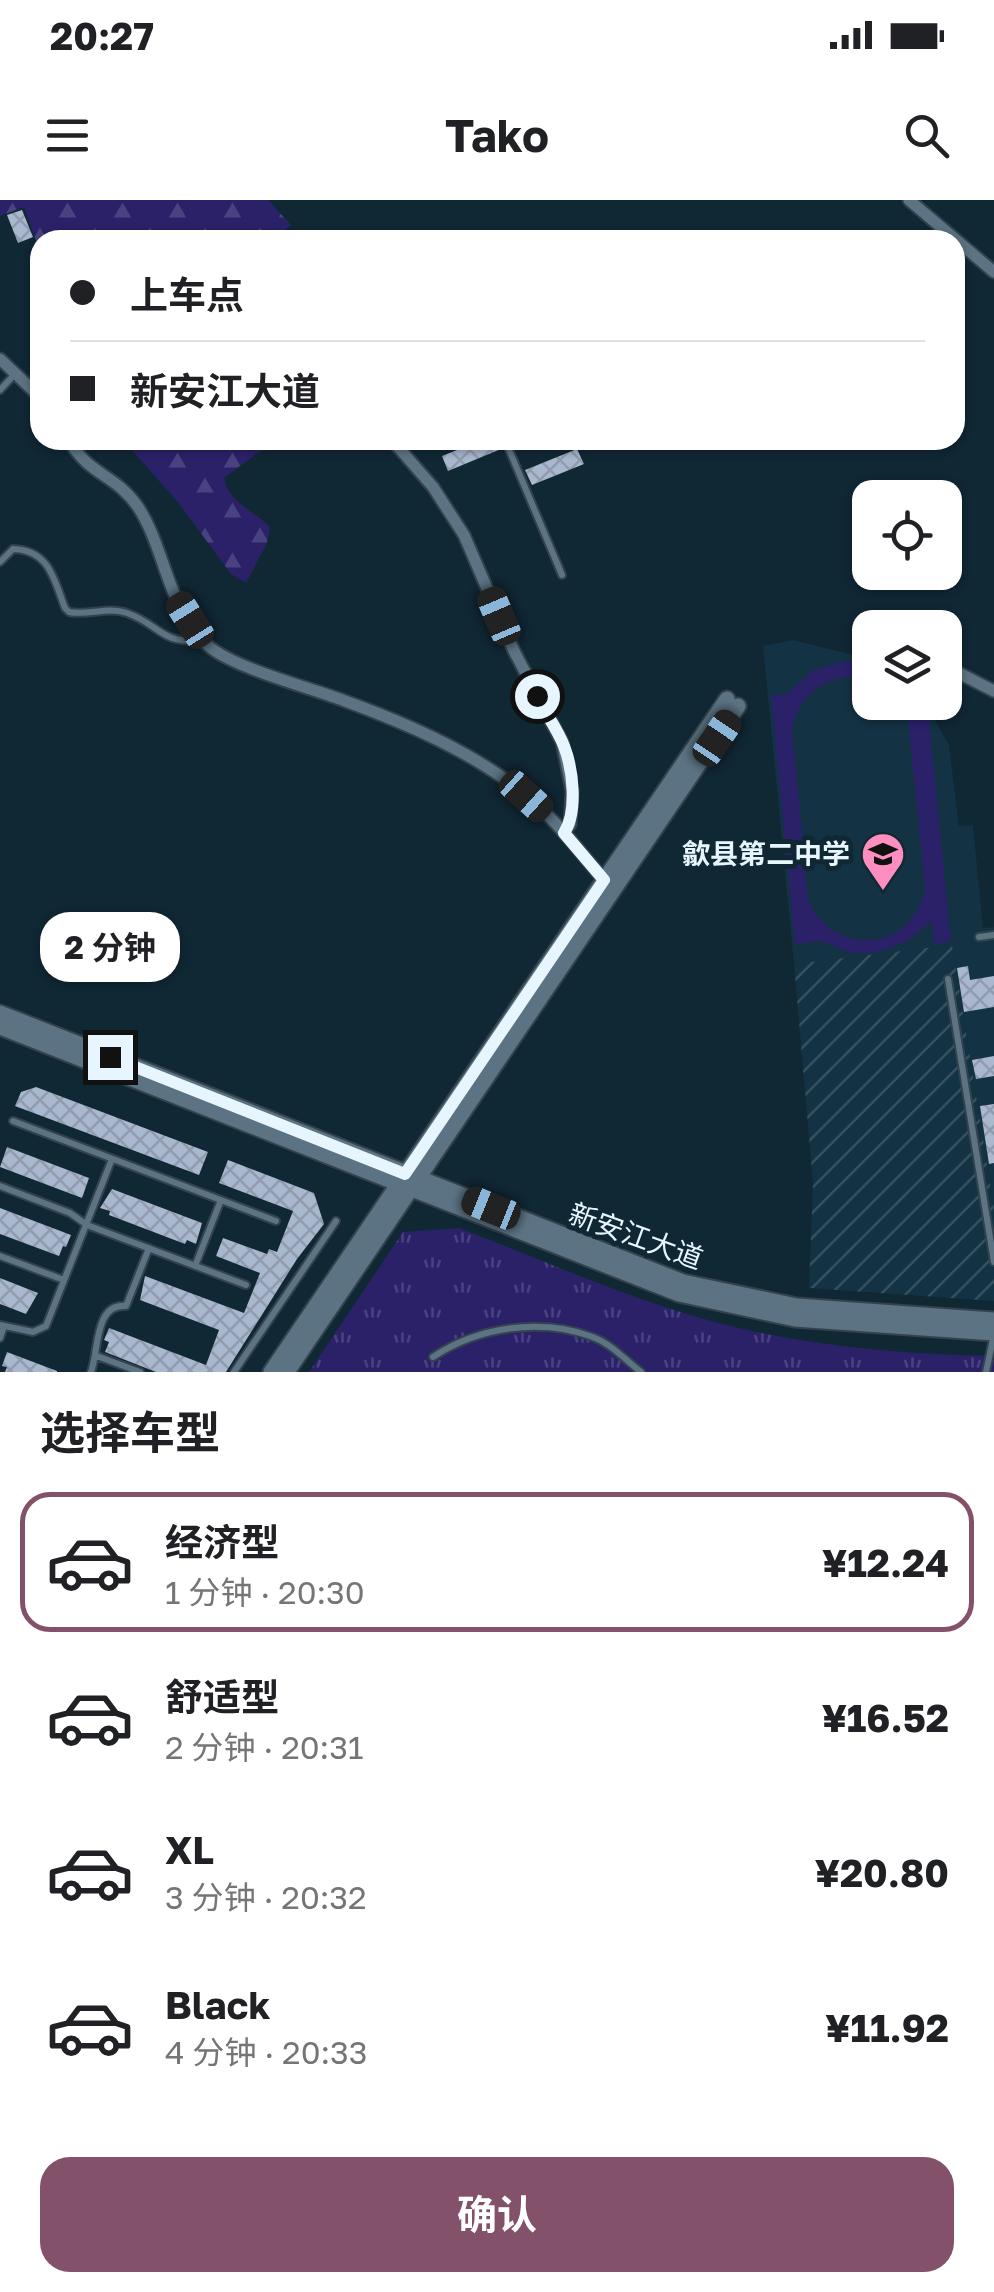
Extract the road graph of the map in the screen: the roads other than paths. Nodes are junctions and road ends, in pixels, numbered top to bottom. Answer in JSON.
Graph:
{"nodes":[{"id":1,"x":908,"y":200,"type":"edge"},
{"id":2,"x":944,"y":230,"type":"edge"},
{"id":3,"x":965,"y":248,"type":"edge"},
{"id":4,"x":994,"y":272,"type":"edge"},
{"id":5,"x":0,"y":359,"type":"edge"},
{"id":6,"x":15,"y":374,"type":"junction"},
{"id":7,"x":30,"y":387,"type":"edge"},
{"id":8,"x":0,"y":390,"type":"edge"},
{"id":9,"x":75,"y":450,"type":"edge"},
{"id":10,"x":401,"y":450,"type":"edge"},
{"id":11,"x":509,"y":450,"type":"edge"},
{"id":12,"x":0,"y":562,"type":"edge"},
{"id":13,"x":562,"y":576,"type":"dead end"},
{"id":14,"x":202,"y":640,"type":"junction"},
{"id":15,"x":962,"y":675,"type":"edge"},
{"id":16,"x":994,"y":691,"type":"edge"},
{"id":17,"x":564,"y":833,"type":"junction"},
{"id":18,"x":604,"y":880,"type":"junction"},
{"id":19,"x":994,"y":935,"type":"edge"},
{"id":20,"x":979,"y":937,"type":"dead end"},
{"id":21,"x":948,"y":979,"type":"dead end"},
{"id":22,"x":0,"y":1013,"type":"edge"},
{"id":23,"x":0,"y":1027,"type":"edge"},
{"id":24,"x":12,"y":1122,"type":"dead end"},
{"id":25,"x":112,"y":1159,"type":"junction"},
{"id":26,"x":408,"y":1182,"type":"junction"},
{"id":27,"x":0,"y":1186,"type":"edge"},
{"id":28,"x":220,"y":1200,"type":"junction"},
{"id":29,"x":276,"y":1222,"type":"dead end"},
{"id":30,"x":336,"y":1222,"type":"dead end"},
{"id":31,"x":87,"y":1225,"type":"junction"},
{"id":32,"x":149,"y":1248,"type":"junction"},
{"id":33,"x":0,"y":1256,"type":"edge"},
{"id":34,"x":994,"y":1262,"type":"edge"},
{"id":35,"x":196,"y":1266,"type":"junction"},
{"id":36,"x":64,"y":1280,"type":"junction"},
{"id":37,"x":246,"y":1284,"type":"dead end"},
{"id":38,"x":994,"y":1320,"type":"edge"},
{"id":39,"x":2,"y":1326,"type":"edge"},
{"id":40,"x":994,"y":1333,"type":"edge"},
{"id":41,"x":0,"y":1338,"type":"edge"},
{"id":42,"x":97,"y":1356,"type":"junction"},
{"id":43,"x":433,"y":1357,"type":"dead end"},
{"id":44,"x":91,"y":1372,"type":"edge"},
{"id":45,"x":140,"y":1372,"type":"edge"},
{"id":46,"x":234,"y":1372,"type":"edge"},
{"id":47,"x":270,"y":1372,"type":"edge"},
{"id":48,"x":287,"y":1372,"type":"edge"},
{"id":49,"x":640,"y":1372,"type":"edge"},
{"id":50,"x":986,"y":1372,"type":"edge"}],
"edges":[{"from":1,"to":2,"type":"street"},
{"from":3,"to":4,"type":"street"},
{"from":5,"to":6,"type":"street"},
{"from":6,"to":7,"type":"street"},
{"from":6,"to":8,"type":"lane"},
{"from":9,"to":14,"type":"street"},
{"from":10,"to":17,"type":"street"},
{"from":11,"to":13,"type":"lane"},
{"from":12,"to":14,"type":"lane"},
{"from":14,"to":17,"type":"street"},
{"from":15,"to":16,"type":"street"},
{"from":17,"to":18,"type":"street"},
{"from":18,"to":26,"type":"main road"},
{"from":18,"to":26,"type":"main road"},
{"from":19,"to":20,"type":"lane"},
{"from":21,"to":34,"type":"lane"},
{"from":22,"to":26,"type":"main road","name":"新安江大道"},
{"from":23,"to":26,"type":"main road","name":"新安江大道"},
{"from":24,"to":25,"type":"lane"},
{"from":25,"to":28,"type":"lane"},
{"from":25,"to":31,"type":"lane"},
{"from":26,"to":38,"type":"main road","name":"新安江大道"},
{"from":26,"to":40,"type":"main road","name":"新安江大道"},
{"from":26,"to":47,"type":"main road"},
{"from":26,"to":48,"type":"main road"},
{"from":27,"to":31,"type":"lane"},
{"from":28,"to":29,"type":"lane"},
{"from":28,"to":35,"type":"lane"},
{"from":30,"to":46,"type":"lane"},
{"from":31,"to":32,"type":"lane"},
{"from":31,"to":36,"type":"lane"},
{"from":32,"to":35,"type":"lane"},
{"from":32,"to":42,"type":"lane"},
{"from":33,"to":36,"type":"lane"},
{"from":35,"to":37,"type":"lane"},
{"from":36,"to":39,"type":"lane"},
{"from":39,"to":41,"type":"lane"},
{"from":40,"to":50,"type":"lane"},
{"from":42,"to":44,"type":"lane"},
{"from":42,"to":45,"type":"lane"},
{"from":43,"to":49,"type":"lane"}]}
